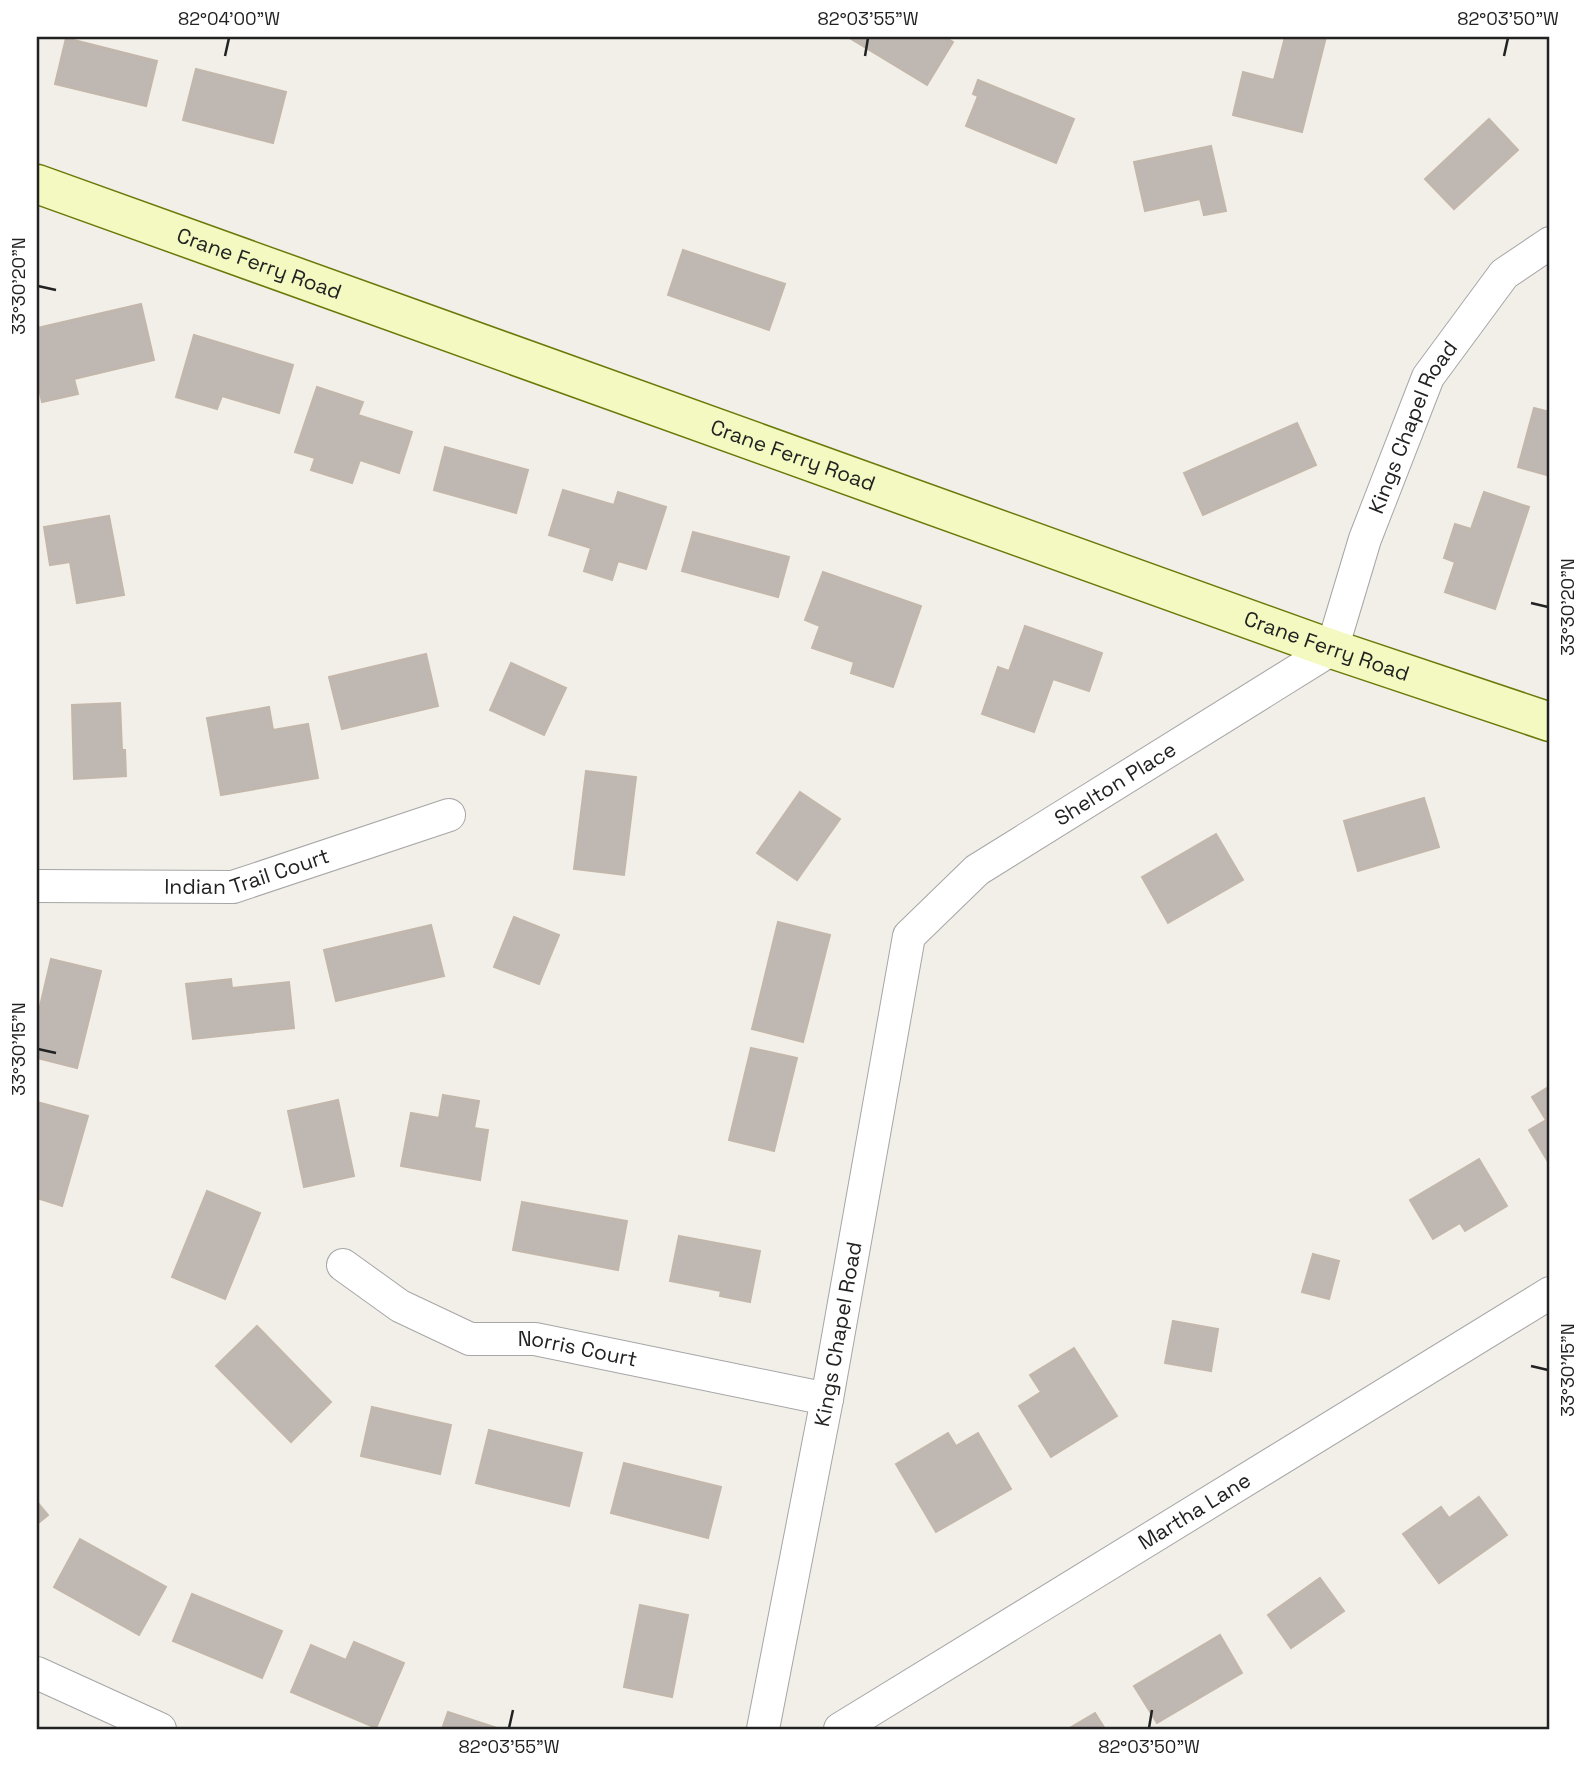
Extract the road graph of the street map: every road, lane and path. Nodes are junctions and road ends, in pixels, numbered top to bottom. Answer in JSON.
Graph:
{"nodes":[{"id":1,"x":37,"y":184,"type":"edge"},
{"id":2,"x":1550,"y":243,"type":"edge"},
{"id":3,"x":1332,"y":649,"type":"junction"},
{"id":4,"x":1550,"y":722,"type":"edge"},
{"id":5,"x":449,"y":815,"type":"dead end"},
{"id":6,"x":37,"y":886,"type":"edge"},
{"id":7,"x":909,"y":936,"type":"joint"},
{"id":8,"x":343,"y":1265,"type":"dead end"},
{"id":9,"x":1550,"y":1293,"type":"edge"},
{"id":10,"x":827,"y":1399,"type":"junction"},
{"id":11,"x":37,"y":1673,"type":"edge"},
{"id":12,"x":160,"y":1729,"type":"edge"},
{"id":13,"x":762,"y":1729,"type":"edge"},
{"id":14,"x":840,"y":1729,"type":"edge"}],
"edges":[{"from":1,"to":3,"type":"street","name":"Crane Ferry Road"},
{"from":2,"to":3,"type":"street","name":"Kings Chapel Road"},
{"from":3,"to":4,"type":"street","name":"Crane Ferry Road"},
{"from":3,"to":7,"type":"street","name":"Shelton Place"},
{"from":5,"to":6,"type":"street","name":"Indian Trail Court"},
{"from":7,"to":10,"type":"street","name":"Kings Chapel Road"},
{"from":8,"to":10,"type":"street","name":"Norris Court"},
{"from":9,"to":14,"type":"street","name":"Martha Lane"},
{"from":10,"to":13,"type":"street","name":"Kings Chapel Road"},
{"from":11,"to":12,"type":"street"}]}
